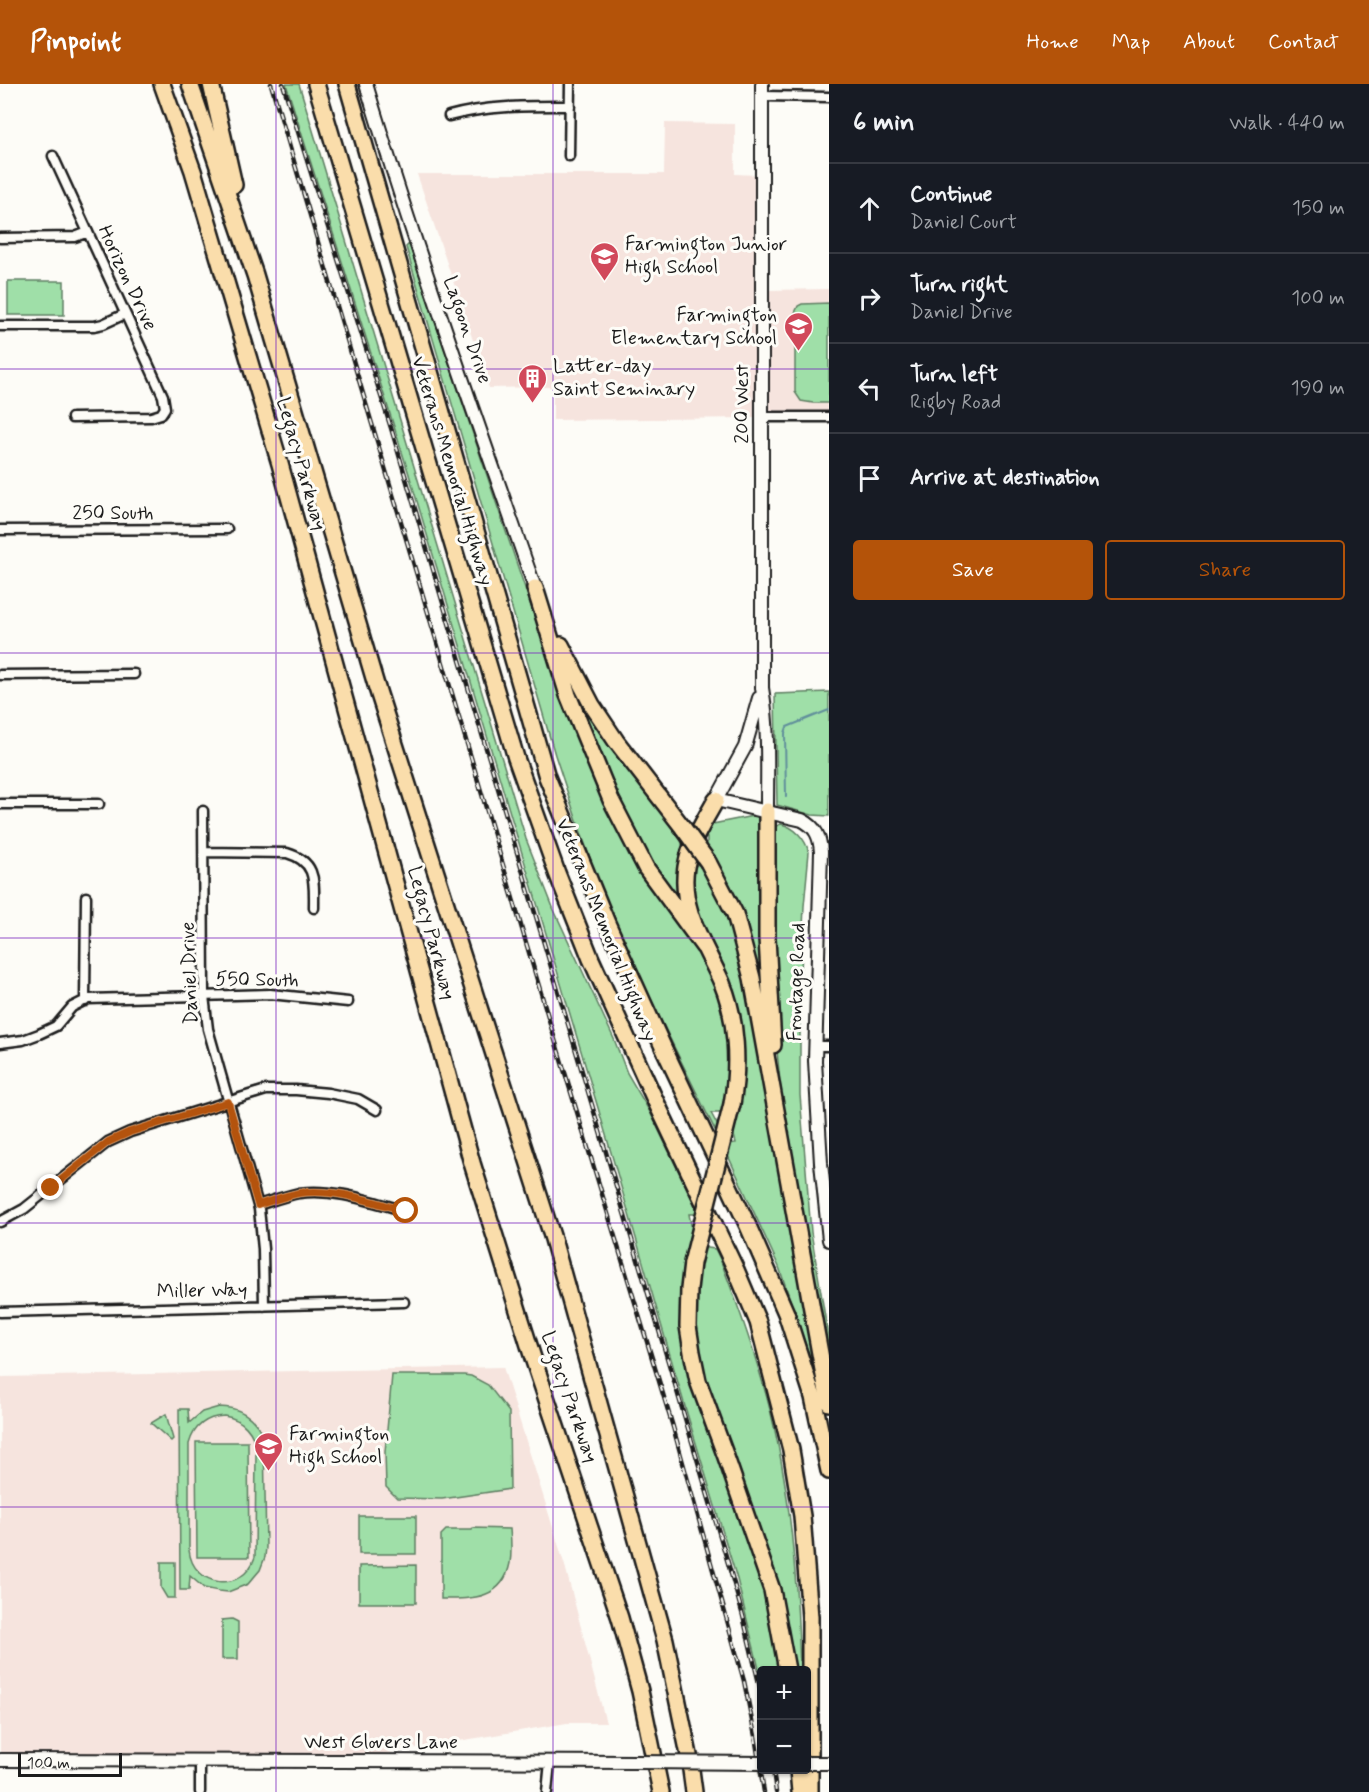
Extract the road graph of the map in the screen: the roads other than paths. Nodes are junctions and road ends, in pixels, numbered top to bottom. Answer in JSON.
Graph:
{"nodes":[{"id":1,"x":162,"y":84,"type":"edge"},
{"id":2,"x":190,"y":84,"type":"edge"},
{"id":3,"x":211,"y":84,"type":"edge"},
{"id":4,"x":316,"y":84,"type":"edge"},
{"id":5,"x":347,"y":84,"type":"edge"},
{"id":6,"x":366,"y":84,"type":"edge"},
{"id":7,"x":570,"y":84,"type":"edge"},
{"id":8,"x":762,"y":90,"type":"edge"},
{"id":9,"x":829,"y":97,"type":"edge"},
{"id":10,"x":570,"y":106,"type":"junction"},
{"id":11,"x":449,"y":116,"type":"dead end"},
{"id":12,"x":53,"y":156,"type":"dead end"},
{"id":13,"x":569,"y":156,"type":"dead end"},
{"id":14,"x":88,"y":232,"type":"junction"},
{"id":15,"x":0,"y":238,"type":"edge"},
{"id":16,"x":255,"y":275,"type":"junction"},
{"id":17,"x":126,"y":314,"type":"junction"},
{"id":18,"x":0,"y":326,"type":"edge"},
{"id":19,"x":762,"y":417,"type":"junction"},
{"id":20,"x":829,"y":417,"type":"edge"},
{"id":21,"x":72,"y":418,"type":"dead end"},
{"id":22,"x":227,"y":529,"type":"dead end"},
{"id":23,"x":0,"y":530,"type":"edge"},
{"id":24,"x":535,"y":588,"type":"junction"},
{"id":25,"x":134,"y":674,"type":"dead end"},
{"id":26,"x":0,"y":675,"type":"edge"},
{"id":27,"x":762,"y":688,"type":"junction"},
{"id":28,"x":716,"y":800,"type":"junction"},
{"id":29,"x":0,"y":804,"type":"edge"},
{"id":30,"x":99,"y":804,"type":"dead end"},
{"id":31,"x":203,"y":811,"type":"dead end"},
{"id":32,"x":767,"y":812,"type":"junction"},
{"id":33,"x":204,"y":852,"type":"junction"},
{"id":34,"x":86,"y":897,"type":"dead end"},
{"id":35,"x":314,"y":908,"type":"dead end"},
{"id":36,"x":704,"y":947,"type":"junction"},
{"id":37,"x":204,"y":996,"type":"junction"},
{"id":38,"x":85,"y":1000,"type":"junction"},
{"id":39,"x":348,"y":1002,"type":"dead end"},
{"id":40,"x":0,"y":1043,"type":"edge"},
{"id":41,"x":815,"y":1046,"type":"junction"},
{"id":42,"x":829,"y":1046,"type":"edge"},
{"id":43,"x":228,"y":1102,"type":"junction"},
{"id":44,"x":776,"y":1108,"type":"junction"},
{"id":45,"x":378,"y":1110,"type":"dead end"},
{"id":46,"x":825,"y":1163,"type":"edge"},
{"id":47,"x":258,"y":1205,"type":"junction"},
{"id":48,"x":406,"y":1211,"type":"dead end"},
{"id":49,"x":0,"y":1222,"type":"edge"},
{"id":50,"x":829,"y":1240,"type":"edge"},
{"id":51,"x":404,"y":1302,"type":"dead end"},
{"id":52,"x":264,"y":1306,"type":"junction"},
{"id":53,"x":0,"y":1312,"type":"edge"},
{"id":54,"x":829,"y":1403,"type":"edge"},
{"id":55,"x":829,"y":1471,"type":"edge"},
{"id":56,"x":787,"y":1666,"type":"edge"},
{"id":57,"x":0,"y":1760,"type":"edge"},
{"id":58,"x":200,"y":1761,"type":"junction"},
{"id":59,"x":550,"y":1762,"type":"junction"},
{"id":60,"x":757,"y":1763,"type":"edge"},
{"id":61,"x":811,"y":1763,"type":"edge"},
{"id":62,"x":829,"y":1763,"type":"edge"},
{"id":63,"x":798,"y":1774,"type":"edge"},
{"id":64,"x":200,"y":1792,"type":"edge"},
{"id":65,"x":547,"y":1792,"type":"edge"},
{"id":66,"x":661,"y":1792,"type":"edge"},
{"id":67,"x":694,"y":1792,"type":"edge"},
{"id":68,"x":800,"y":1792,"type":"edge"},
{"id":69,"x":810,"y":1792,"type":"edge"}],
"edges":[{"from":1,"to":66,"type":"highway","name":"Legacy Parkway"},
{"from":2,"to":16,"type":"highway"},
{"from":3,"to":16,"type":"highway"},
{"from":4,"to":69,"type":"highway","name":"Veterans Memorial Highway"},
{"from":5,"to":55,"type":"highway","name":"Veterans Memorial Highway"},
{"from":6,"to":24,"type":"street","name":"Lagoon Drive"},
{"from":7,"to":10,"type":"street"},
{"from":8,"to":9,"type":"street"},
{"from":8,"to":19,"type":"street","name":"200 West"},
{"from":10,"to":11,"type":"street"},
{"from":10,"to":13,"type":"street"},
{"from":12,"to":14,"type":"street","name":"Horizon Drive"},
{"from":14,"to":15,"type":"street"},
{"from":14,"to":17,"type":"street","name":"Horizon Drive"},
{"from":16,"to":67,"type":"highway","name":"Legacy Parkway"},
{"from":17,"to":18,"type":"street"},
{"from":17,"to":21,"type":"street","name":"Horizon Drive"},
{"from":19,"to":20,"type":"street"},
{"from":19,"to":27,"type":"street","name":"200 West"},
{"from":22,"to":23,"type":"street","name":"250 South"},
{"from":24,"to":36,"type":"highway"},
{"from":24,"to":44,"type":"highway","bridge":true},
{"from":25,"to":26,"type":"street"},
{"from":27,"to":28,"type":"street"},
{"from":27,"to":32,"type":"street"},
{"from":28,"to":32,"type":"street","name":"Frontage Road"},
{"from":28,"to":36,"type":"highway"},
{"from":29,"to":30,"type":"street"},
{"from":31,"to":33,"type":"street","name":"Daniel Drive"},
{"from":32,"to":41,"type":"street","name":"Frontage Road"},
{"from":32,"to":44,"type":"highway"},
{"from":33,"to":35,"type":"street"},
{"from":33,"to":37,"type":"street","name":"Daniel Drive"},
{"from":34,"to":38,"type":"street"},
{"from":36,"to":56,"type":"highway","bridge":true},
{"from":37,"to":38,"type":"street","name":"550 South"},
{"from":37,"to":39,"type":"street","name":"550 South"},
{"from":37,"to":43,"type":"street","name":"Daniel Drive"},
{"from":38,"to":40,"type":"street"},
{"from":41,"to":42,"type":"street"},
{"from":41,"to":46,"type":"street","name":"Frontage Road"},
{"from":43,"to":45,"type":"street"},
{"from":43,"to":47,"type":"street","name":"Daniel Drive"},
{"from":43,"to":49,"type":"street"},
{"from":44,"to":54,"type":"highway"},
{"from":46,"to":50,"type":"street","name":"Frontage Road"},
{"from":47,"to":48,"type":"street"},
{"from":47,"to":52,"type":"street","name":"Daniel Drive"},
{"from":51,"to":52,"type":"street","name":"Miller Way"},
{"from":52,"to":53,"type":"street","name":"Miller Way"},
{"from":57,"to":58,"type":"street","name":"West Glovers Lane"},
{"from":58,"to":59,"type":"street","name":"West Glovers Lane"},
{"from":58,"to":64,"type":"street"},
{"from":59,"to":60,"type":"street","name":"West Glovers Lane","bridge":true},
{"from":59,"to":65,"type":"street"},
{"from":61,"to":62,"type":"street","bridge":true},
{"from":63,"to":68,"type":"highway"}]}
